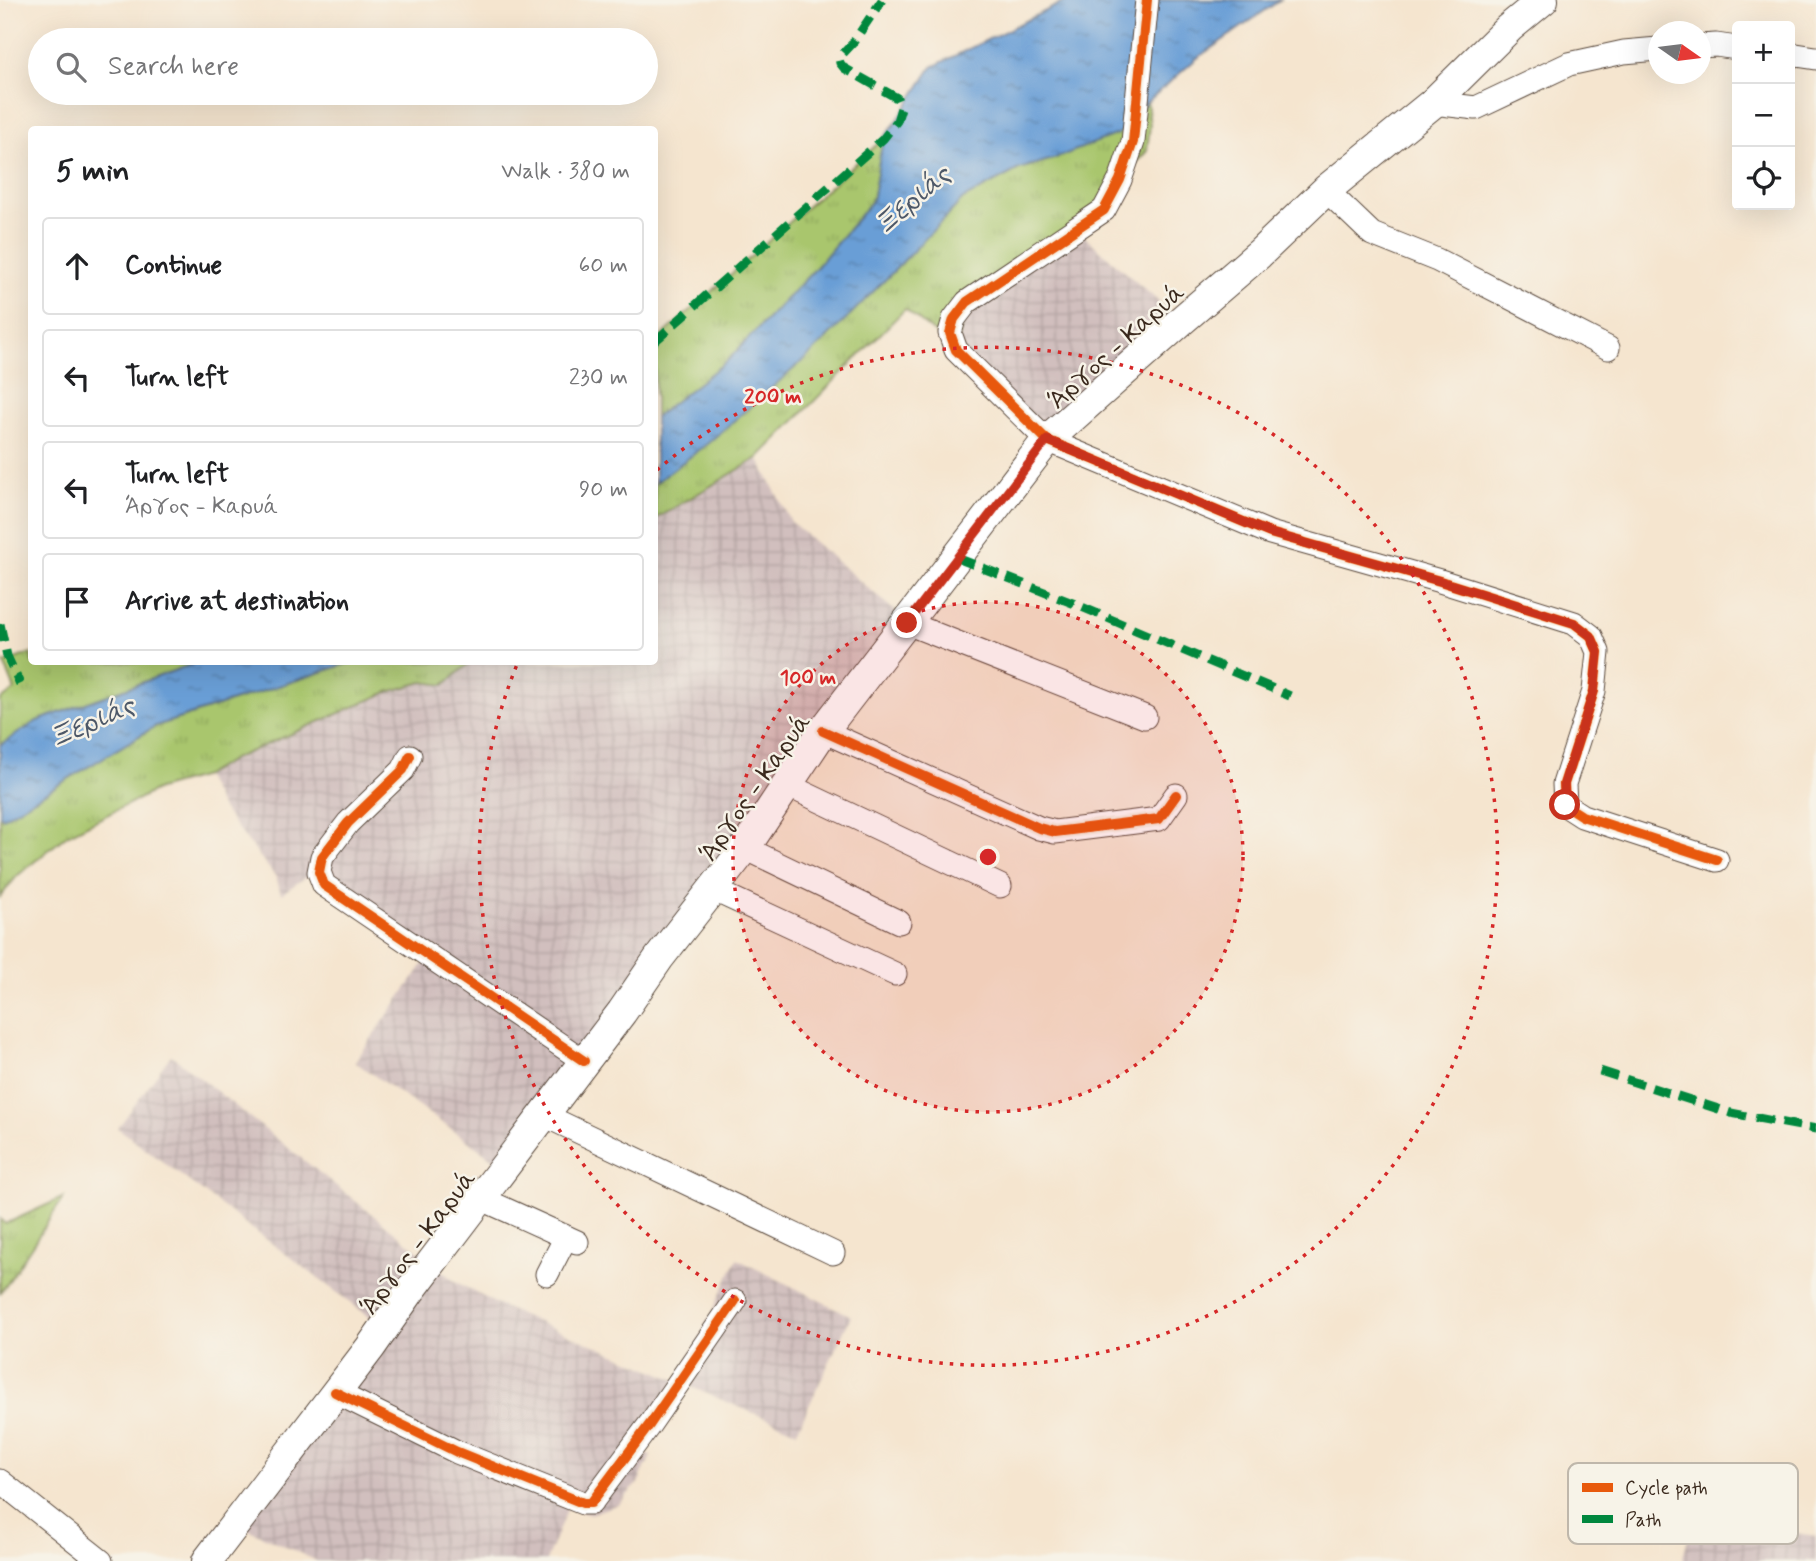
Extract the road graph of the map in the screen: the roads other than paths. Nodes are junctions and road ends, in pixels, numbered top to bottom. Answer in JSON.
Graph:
{"nodes":[{"id":1,"x":1147,"y":0,"type":"edge"},
{"id":2,"x":1543,"y":0,"type":"edge"},
{"id":3,"x":1711,"y":45,"type":"edge"},
{"id":4,"x":1732,"y":47,"type":"edge"},
{"id":5,"x":1648,"y":50,"type":"edge"},
{"id":6,"x":1795,"y":55,"type":"edge"},
{"id":7,"x":1816,"y":58,"type":"edge"},
{"id":8,"x":1433,"y":103,"type":"junction"},
{"id":9,"x":1326,"y":190,"type":"junction"},
{"id":10,"x":1608,"y":348,"type":"dead end"},
{"id":11,"x":1047,"y":440,"type":"junction"},
{"id":12,"x":907,"y":623,"type":"junction"},
{"id":13,"x":1145,"y":717,"type":"dead end"},
{"id":14,"x":823,"y":732,"type":"junction"},
{"id":15,"x":410,"y":756,"type":"dead end"},
{"id":16,"x":787,"y":785,"type":"junction"},
{"id":17,"x":1176,"y":795,"type":"dead end"},
{"id":18,"x":745,"y":848,"type":"junction"},
{"id":19,"x":1717,"y":860,"type":"dead end"},
{"id":20,"x":1000,"y":886,"type":"dead end"},
{"id":21,"x":712,"y":889,"type":"junction"},
{"id":22,"x":899,"y":922,"type":"dead end"},
{"id":23,"x":895,"y":974,"type":"dead end"},
{"id":24,"x":584,"y":1061,"type":"junction"},
{"id":25,"x":544,"y":1115,"type":"junction"},
{"id":26,"x":480,"y":1198,"type":"junction"},
{"id":27,"x":833,"y":1253,"type":"dead end"},
{"id":28,"x":547,"y":1274,"type":"dead end"},
{"id":29,"x":735,"y":1301,"type":"dead end"},
{"id":30,"x":335,"y":1392,"type":"junction"},
{"id":31,"x":0,"y":1481,"type":"edge"},
{"id":32,"x":101,"y":1561,"type":"edge"},
{"id":33,"x":207,"y":1561,"type":"edge"}],
"edges":[{"from":1,"to":11,"type":"street"},
{"from":2,"to":8,"type":"main road","name":"Άργος - Καρυά"},
{"from":3,"to":4,"type":"street"},
{"from":5,"to":8,"type":"street"},
{"from":6,"to":7,"type":"street"},
{"from":8,"to":9,"type":"main road","name":"Άργος - Καρυά"},
{"from":9,"to":10,"type":"street"},
{"from":9,"to":11,"type":"main road","name":"Άργος - Καρυά"},
{"from":11,"to":12,"type":"main road","name":"Άργος - Καρυά"},
{"from":11,"to":19,"type":"street"},
{"from":12,"to":13,"type":"street"},
{"from":12,"to":14,"type":"main road","name":"Άργος - Καρυά"},
{"from":14,"to":16,"type":"main road","name":"Άργος - Καρυά"},
{"from":14,"to":17,"type":"street"},
{"from":15,"to":24,"type":"street"},
{"from":16,"to":18,"type":"main road","name":"Άργος - Καρυά"},
{"from":16,"to":20,"type":"street"},
{"from":18,"to":21,"type":"main road","name":"Άργος - Καρυά"},
{"from":18,"to":22,"type":"street"},
{"from":21,"to":23,"type":"street"},
{"from":21,"to":24,"type":"main road","name":"Άργος - Καρυά"},
{"from":24,"to":25,"type":"main road","name":"Άργος - Καρυά"},
{"from":25,"to":26,"type":"main road","name":"Άργος - Καρυά"},
{"from":25,"to":27,"type":"street"},
{"from":26,"to":28,"type":"street"},
{"from":26,"to":30,"type":"main road","name":"Άργος - Καρυά"},
{"from":29,"to":30,"type":"street"},
{"from":30,"to":33,"type":"main road","name":"Άργος - Καρυά"},
{"from":31,"to":32,"type":"street"}]}
